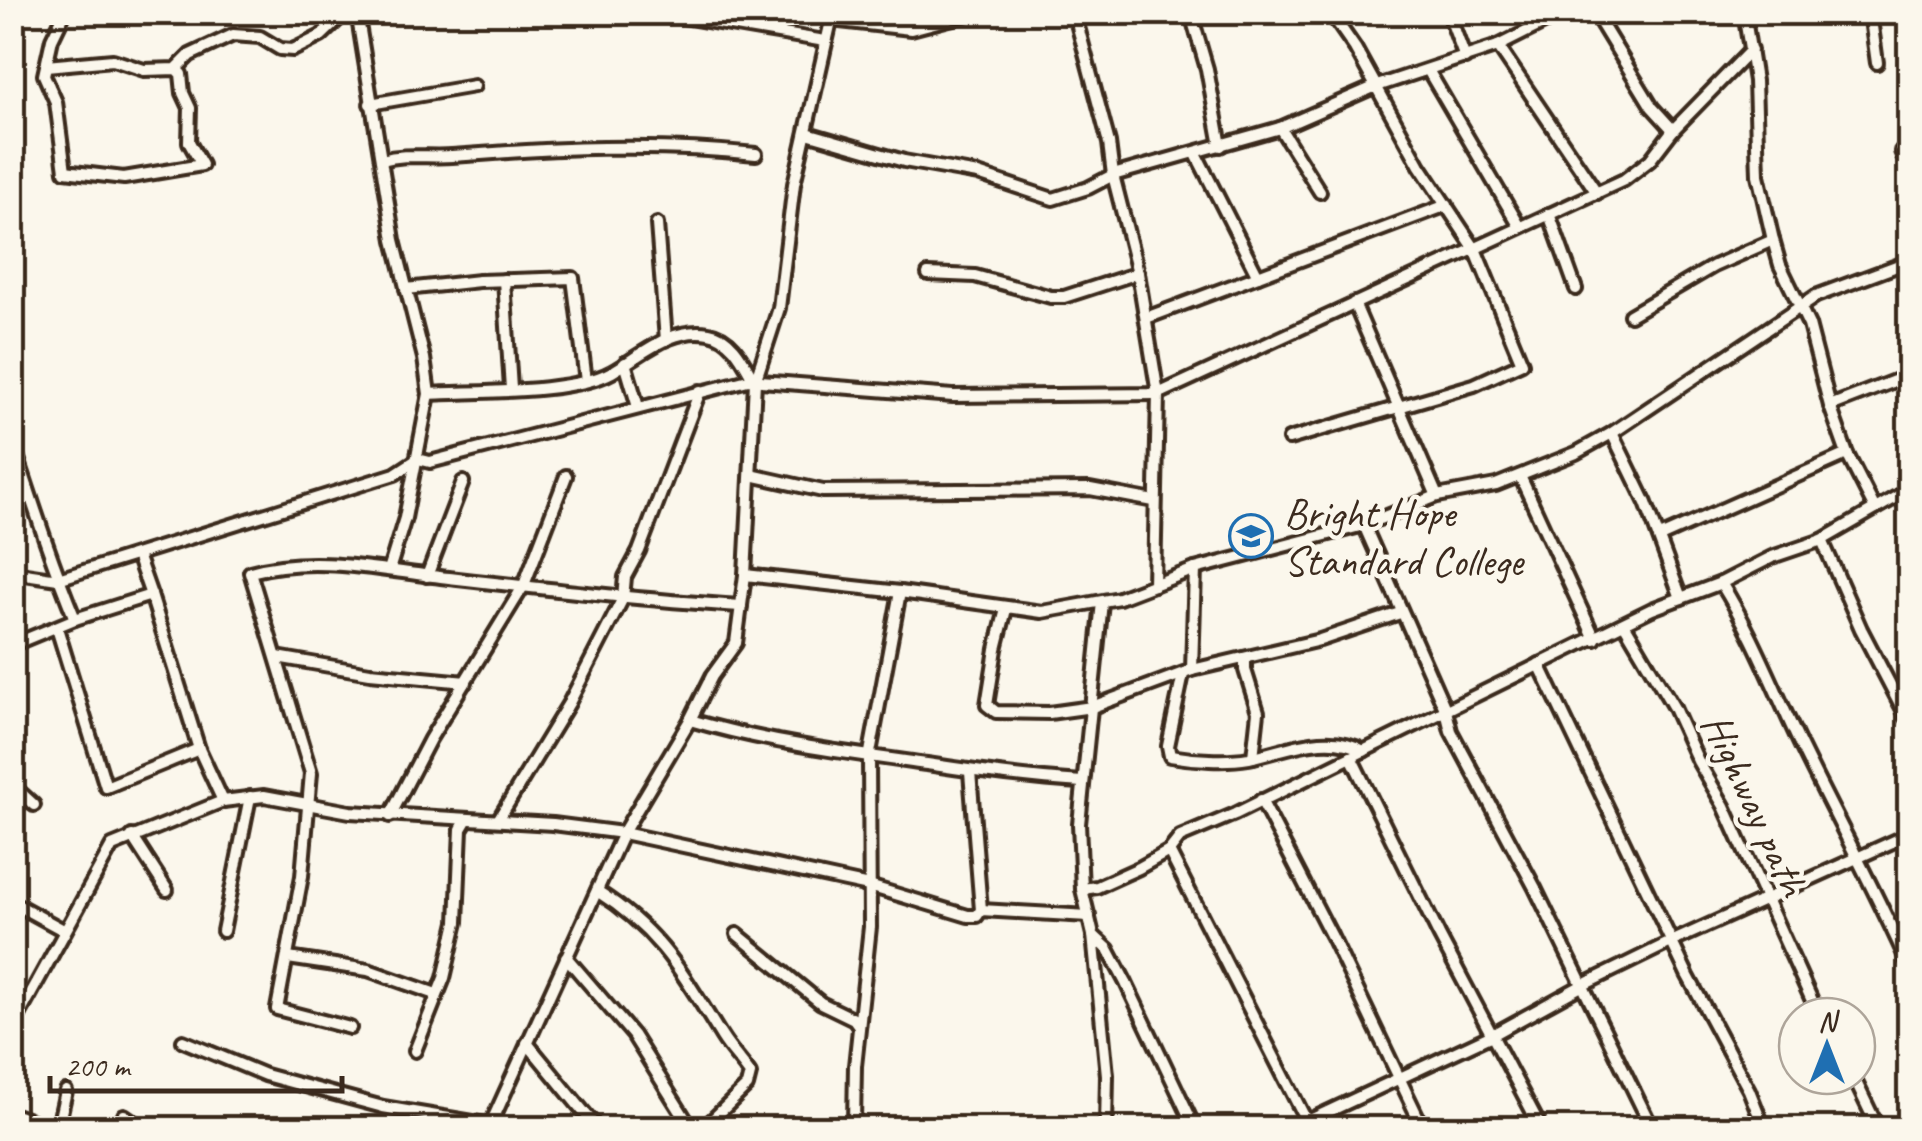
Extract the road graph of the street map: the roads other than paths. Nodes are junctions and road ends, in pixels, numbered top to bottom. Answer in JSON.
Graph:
{"nodes":[{"id":1,"x":65,"y":12,"type":"edge"},
{"id":2,"x":346,"y":12,"type":"edge"},
{"id":3,"x":357,"y":12,"type":"edge"},
{"id":4,"x":653,"y":12,"type":"edge"},
{"id":5,"x":976,"y":12,"type":"edge"},
{"id":6,"x":1074,"y":12,"type":"edge"},
{"id":7,"x":1199,"y":12,"type":"edge"},
{"id":8,"x":1330,"y":12,"type":"edge"},
{"id":9,"x":1448,"y":12,"type":"edge"},
{"id":10,"x":1594,"y":12,"type":"edge"},
{"id":11,"x":1744,"y":12,"type":"edge"},
{"id":12,"x":1870,"y":12,"type":"edge"},
{"id":13,"x":1560,"y":14,"type":"edge"},
{"id":14,"x":832,"y":16,"type":"edge"},
{"id":15,"x":825,"y":42,"type":"junction"},
{"id":16,"x":1498,"y":46,"type":"junction"},
{"id":17,"x":1752,"y":50,"type":"junction"},
{"id":18,"x":1464,"y":58,"type":"junction"},
{"id":19,"x":50,"y":62,"type":"junction"},
{"id":20,"x":1878,"y":63,"type":"dead end"},
{"id":21,"x":176,"y":69,"type":"junction"},
{"id":22,"x":1428,"y":70,"type":"junction"},
{"id":23,"x":474,"y":86,"type":"dead end"},
{"id":24,"x":1374,"y":87,"type":"junction"},
{"id":25,"x":370,"y":104,"type":"junction"},
{"id":26,"x":1280,"y":128,"type":"junction"},
{"id":27,"x":1673,"y":130,"type":"junction"},
{"id":28,"x":807,"y":133,"type":"junction"},
{"id":29,"x":1221,"y":146,"type":"junction"},
{"id":30,"x":1902,"y":151,"type":"dead end"},
{"id":31,"x":756,"y":154,"type":"dead end"},
{"id":32,"x":1196,"y":154,"type":"junction"},
{"id":33,"x":382,"y":160,"type":"junction"},
{"id":34,"x":1910,"y":173,"type":"edge"},
{"id":35,"x":1113,"y":176,"type":"junction"},
{"id":36,"x":1320,"y":192,"type":"dead end"},
{"id":37,"x":1598,"y":192,"type":"junction"},
{"id":38,"x":1447,"y":205,"type":"junction"},
{"id":39,"x":1549,"y":214,"type":"junction"},
{"id":40,"x":656,"y":224,"type":"dead end"},
{"id":41,"x":1520,"y":227,"type":"junction"},
{"id":42,"x":1772,"y":240,"type":"junction"},
{"id":43,"x":1475,"y":250,"type":"junction"},
{"id":44,"x":1910,"y":261,"type":"edge"},
{"id":45,"x":1138,"y":273,"type":"junction"},
{"id":46,"x":928,"y":274,"type":"dead end"},
{"id":47,"x":1258,"y":276,"type":"junction"},
{"id":48,"x":504,"y":280,"type":"junction"},
{"id":49,"x":406,"y":289,"type":"junction"},
{"id":50,"x":1576,"y":289,"type":"dead end"},
{"id":51,"x":1354,"y":303,"type":"junction"},
{"id":52,"x":1800,"y":309,"type":"junction"},
{"id":53,"x":1630,"y":316,"type":"dead end"},
{"id":54,"x":1146,"y":318,"type":"junction"},
{"id":55,"x":666,"y":340,"type":"junction"},
{"id":56,"x":625,"y":363,"type":"junction"},
{"id":57,"x":1910,"y":375,"type":"edge"},
{"id":58,"x":586,"y":380,"type":"junction"},
{"id":59,"x":755,"y":382,"type":"junction"},
{"id":60,"x":511,"y":389,"type":"junction"},
{"id":61,"x":700,"y":391,"type":"junction"},
{"id":62,"x":429,"y":394,"type":"junction"},
{"id":63,"x":1158,"y":394,"type":"junction"},
{"id":64,"x":1396,"y":406,"type":"junction"},
{"id":65,"x":1830,"y":406,"type":"junction"},
{"id":66,"x":638,"y":407,"type":"junction"},
{"id":67,"x":1612,"y":433,"type":"junction"},
{"id":68,"x":1289,"y":439,"type":"dead end"},
{"id":69,"x":12,"y":440,"type":"edge"},
{"id":70,"x":1847,"y":454,"type":"junction"},
{"id":71,"x":418,"y":458,"type":"junction"},
{"id":72,"x":17,"y":468,"type":"edge"},
{"id":73,"x":751,"y":475,"type":"junction"},
{"id":74,"x":566,"y":476,"type":"dead end"},
{"id":75,"x":1520,"y":476,"type":"junction"},
{"id":76,"x":463,"y":482,"type":"dead end"},
{"id":77,"x":1906,"y":492,"type":"edge"},
{"id":78,"x":1437,"y":496,"type":"junction"},
{"id":79,"x":1154,"y":501,"type":"junction"},
{"id":80,"x":1910,"y":507,"type":"edge"},
{"id":81,"x":1875,"y":509,"type":"junction"},
{"id":82,"x":1364,"y":525,"type":"junction"},
{"id":83,"x":1660,"y":538,"type":"junction"},
{"id":84,"x":1822,"y":540,"type":"junction"},
{"id":85,"x":137,"y":555,"type":"junction"},
{"id":86,"x":1195,"y":569,"type":"junction"},
{"id":87,"x":389,"y":570,"type":"junction"},
{"id":88,"x":12,"y":572,"type":"edge"},
{"id":89,"x":746,"y":575,"type":"junction"},
{"id":90,"x":427,"y":576,"type":"junction"},
{"id":91,"x":58,"y":579,"type":"junction"},
{"id":92,"x":1722,"y":583,"type":"junction"},
{"id":93,"x":524,"y":585,"type":"junction"},
{"id":94,"x":1154,"y":585,"type":"junction"},
{"id":95,"x":900,"y":592,"type":"junction"},
{"id":96,"x":151,"y":595,"type":"junction"},
{"id":97,"x":623,"y":598,"type":"junction"},
{"id":98,"x":1681,"y":598,"type":"junction"},
{"id":99,"x":1102,"y":602,"type":"junction"},
{"id":100,"x":742,"y":606,"type":"junction"},
{"id":101,"x":1006,"y":610,"type":"junction"},
{"id":102,"x":1400,"y":613,"type":"junction"},
{"id":103,"x":75,"y":620,"type":"junction"},
{"id":104,"x":1624,"y":625,"type":"junction"},
{"id":105,"x":57,"y":628,"type":"junction"},
{"id":106,"x":1595,"y":639,"type":"junction"},
{"id":107,"x":12,"y":645,"type":"edge"},
{"id":108,"x":277,"y":658,"type":"junction"},
{"id":109,"x":1245,"y":664,"type":"junction"},
{"id":110,"x":1539,"y":664,"type":"junction"},
{"id":111,"x":1187,"y":672,"type":"junction"},
{"id":112,"x":466,"y":682,"type":"junction"},
{"id":113,"x":1092,"y":707,"type":"junction"},
{"id":114,"x":1446,"y":711,"type":"junction"},
{"id":115,"x":690,"y":720,"type":"junction"},
{"id":116,"x":1910,"y":723,"type":"edge"},
{"id":117,"x":199,"y":749,"type":"junction"},
{"id":118,"x":1364,"y":751,"type":"junction"},
{"id":119,"x":1253,"y":757,"type":"junction"},
{"id":120,"x":1351,"y":757,"type":"junction"},
{"id":121,"x":869,"y":758,"type":"junction"},
{"id":122,"x":970,"y":772,"type":"junction"},
{"id":123,"x":1082,"y":782,"type":"junction"},
{"id":124,"x":12,"y":785,"type":"edge"},
{"id":125,"x":250,"y":797,"type":"junction"},
{"id":126,"x":1262,"y":800,"type":"junction"},
{"id":127,"x":222,"y":801,"type":"junction"},
{"id":128,"x":310,"y":803,"type":"junction"},
{"id":129,"x":34,"y":804,"type":"dead end"},
{"id":130,"x":390,"y":816,"type":"junction"},
{"id":131,"x":498,"y":820,"type":"junction"},
{"id":132,"x":461,"y":822,"type":"junction"},
{"id":133,"x":623,"y":833,"type":"junction"},
{"id":134,"x":1910,"y":834,"type":"edge"},
{"id":135,"x":132,"y":836,"type":"junction"},
{"id":136,"x":1169,"y":851,"type":"junction"},
{"id":137,"x":1856,"y":856,"type":"junction"},
{"id":138,"x":869,"y":886,"type":"junction"},
{"id":139,"x":1082,"y":889,"type":"junction"},
{"id":140,"x":167,"y":890,"type":"dead end"},
{"id":141,"x":597,"y":891,"type":"junction"},
{"id":142,"x":1764,"y":900,"type":"junction"},
{"id":143,"x":12,"y":902,"type":"edge"},
{"id":144,"x":981,"y":910,"type":"junction"},
{"id":145,"x":1090,"y":916,"type":"junction"},
{"id":146,"x":64,"y":931,"type":"junction"},
{"id":147,"x":222,"y":931,"type":"dead end"},
{"id":148,"x":737,"y":934,"type":"dead end"},
{"id":149,"x":1093,"y":935,"type":"junction"},
{"id":150,"x":1671,"y":942,"type":"junction"},
{"id":151,"x":566,"y":957,"type":"junction"},
{"id":152,"x":288,"y":958,"type":"junction"},
{"id":153,"x":1910,"y":968,"type":"edge"},
{"id":154,"x":1582,"y":985,"type":"junction"},
{"id":155,"x":436,"y":994,"type":"junction"},
{"id":156,"x":1811,"y":996,"type":"edge"},
{"id":157,"x":858,"y":1020,"type":"junction"},
{"id":158,"x":12,"y":1028,"type":"edge"},
{"id":159,"x":350,"y":1028,"type":"dead end"},
{"id":160,"x":1492,"y":1036,"type":"junction"},
{"id":161,"x":183,"y":1041,"type":"dead end"},
{"id":162,"x":526,"y":1043,"type":"junction"},
{"id":163,"x":414,"y":1052,"type":"dead end"},
{"id":164,"x":1398,"y":1078,"type":"junction"},
{"id":165,"x":66,"y":1090,"type":"dead end"},
{"id":166,"x":1863,"y":1096,"type":"edge"},
{"id":167,"x":12,"y":1114,"type":"edge"},
{"id":168,"x":124,"y":1115,"type":"dead end"},
{"id":169,"x":854,"y":1122,"type":"dead end"},
{"id":170,"x":1308,"y":1125,"type":"edge"},
{"id":171,"x":490,"y":1127,"type":"edge"},
{"id":172,"x":48,"y":1128,"type":"edge"},
{"id":173,"x":143,"y":1128,"type":"edge"},
{"id":174,"x":597,"y":1128,"type":"edge"},
{"id":175,"x":691,"y":1128,"type":"edge"},
{"id":176,"x":704,"y":1128,"type":"edge"},
{"id":177,"x":1106,"y":1128,"type":"edge"},
{"id":178,"x":1195,"y":1128,"type":"edge"},
{"id":179,"x":1293,"y":1128,"type":"edge"},
{"id":180,"x":1423,"y":1128,"type":"edge"},
{"id":181,"x":1541,"y":1128,"type":"edge"},
{"id":182,"x":1652,"y":1128,"type":"edge"},
{"id":183,"x":1764,"y":1128,"type":"edge"},
{"id":184,"x":1878,"y":1128,"type":"edge"}],
"edges":[{"from":1,"to":19,"type":"street"},
{"from":2,"to":21,"type":"street"},
{"from":3,"to":25,"type":"street"},
{"from":4,"to":15,"type":"street"},
{"from":5,"to":14,"type":"street"},
{"from":6,"to":35,"type":"street"},
{"from":7,"to":29,"type":"street"},
{"from":8,"to":24,"type":"street"},
{"from":9,"to":18,"type":"street"},
{"from":10,"to":27,"type":"street"},
{"from":11,"to":17,"type":"street"},
{"from":12,"to":20,"type":"street"},
{"from":13,"to":16,"type":"street"},
{"from":14,"to":15,"type":"street"},
{"from":15,"to":28,"type":"street"},
{"from":16,"to":18,"type":"street"},
{"from":16,"to":37,"type":"street"},
{"from":17,"to":27,"type":"street"},
{"from":17,"to":42,"type":"street"},
{"from":18,"to":22,"type":"street"},
{"from":19,"to":21,"type":"street"},
{"from":19,"to":21,"type":"street"},
{"from":22,"to":24,"type":"street"},
{"from":22,"to":41,"type":"street"},
{"from":23,"to":25,"type":"street"},
{"from":24,"to":26,"type":"street"},
{"from":24,"to":38,"type":"street"},
{"from":25,"to":33,"type":"street"},
{"from":26,"to":29,"type":"street"},
{"from":26,"to":36,"type":"street"},
{"from":27,"to":37,"type":"street"},
{"from":28,"to":35,"type":"street"},
{"from":28,"to":59,"type":"street"},
{"from":29,"to":32,"type":"street"},
{"from":30,"to":34,"type":"street"},
{"from":31,"to":33,"type":"street"},
{"from":32,"to":35,"type":"street"},
{"from":32,"to":47,"type":"street"},
{"from":33,"to":49,"type":"street"},
{"from":35,"to":45,"type":"street"},
{"from":37,"to":39,"type":"street"},
{"from":38,"to":43,"type":"street"},
{"from":38,"to":47,"type":"street"},
{"from":39,"to":41,"type":"street"},
{"from":39,"to":50,"type":"street"},
{"from":40,"to":55,"type":"street"},
{"from":41,"to":43,"type":"street"},
{"from":42,"to":52,"type":"street"},
{"from":42,"to":53,"type":"street"},
{"from":43,"to":51,"type":"street"},
{"from":43,"to":64,"type":"street"},
{"from":44,"to":52,"type":"street"},
{"from":45,"to":46,"type":"street"},
{"from":45,"to":54,"type":"street"},
{"from":47,"to":54,"type":"street"},
{"from":48,"to":49,"type":"street"},
{"from":48,"to":58,"type":"street"},
{"from":48,"to":60,"type":"street"},
{"from":49,"to":62,"type":"street"},
{"from":51,"to":63,"type":"street"},
{"from":51,"to":64,"type":"street"},
{"from":52,"to":65,"type":"street"},
{"from":52,"to":67,"type":"street"},
{"from":54,"to":63,"type":"street"},
{"from":55,"to":56,"type":"street"},
{"from":55,"to":59,"type":"street"},
{"from":56,"to":58,"type":"street"},
{"from":56,"to":66,"type":"street"},
{"from":57,"to":65,"type":"street"},
{"from":58,"to":60,"type":"street"},
{"from":59,"to":61,"type":"street"},
{"from":59,"to":63,"type":"street"},
{"from":59,"to":73,"type":"street"},
{"from":60,"to":62,"type":"street"},
{"from":61,"to":66,"type":"street"},
{"from":61,"to":97,"type":"street"},
{"from":62,"to":71,"type":"street"},
{"from":63,"to":79,"type":"street"},
{"from":64,"to":68,"type":"street"},
{"from":64,"to":78,"type":"street"},
{"from":65,"to":70,"type":"street"},
{"from":66,"to":71,"type":"street"},
{"from":67,"to":75,"type":"street"},
{"from":67,"to":83,"type":"street"},
{"from":69,"to":72,"type":"street"},
{"from":70,"to":81,"type":"street"},
{"from":70,"to":83,"type":"street"},
{"from":71,"to":85,"type":"street"},
{"from":71,"to":87,"type":"street"},
{"from":72,"to":91,"type":"street"},
{"from":73,"to":79,"type":"street"},
{"from":73,"to":89,"type":"street"},
{"from":74,"to":93,"type":"street"},
{"from":75,"to":78,"type":"street"},
{"from":75,"to":106,"type":"street"},
{"from":76,"to":90,"type":"street"},
{"from":77,"to":80,"type":"street"},
{"from":77,"to":81,"type":"street"},
{"from":78,"to":82,"type":"street"},
{"from":79,"to":94,"type":"street"},
{"from":81,"to":84,"type":"street"},
{"from":82,"to":86,"type":"street"},
{"from":82,"to":102,"type":"street"},
{"from":83,"to":98,"type":"street"},
{"from":84,"to":92,"type":"street"},
{"from":84,"to":116,"type":"street"},
{"from":85,"to":91,"type":"street"},
{"from":85,"to":96,"type":"street"},
{"from":86,"to":94,"type":"street"},
{"from":86,"to":111,"type":"street"},
{"from":87,"to":90,"type":"street"},
{"from":87,"to":108,"type":"street"},
{"from":88,"to":91,"type":"street"},
{"from":89,"to":95,"type":"street"},
{"from":89,"to":100,"type":"street"},
{"from":90,"to":93,"type":"street"},
{"from":91,"to":103,"type":"street"},
{"from":92,"to":98,"type":"street"},
{"from":92,"to":137,"type":"street"},
{"from":93,"to":97,"type":"street"},
{"from":93,"to":112,"type":"street"},
{"from":94,"to":99,"type":"street"},
{"from":95,"to":101,"type":"street"},
{"from":95,"to":121,"type":"street"},
{"from":96,"to":103,"type":"street"},
{"from":96,"to":117,"type":"street"},
{"from":97,"to":100,"type":"street"},
{"from":97,"to":131,"type":"street"},
{"from":98,"to":104,"type":"street"},
{"from":99,"to":101,"type":"street"},
{"from":99,"to":113,"type":"street"},
{"from":100,"to":115,"type":"street"},
{"from":101,"to":113,"type":"street"},
{"from":102,"to":109,"type":"street"},
{"from":102,"to":114,"type":"street"},
{"from":103,"to":105,"type":"street"},
{"from":104,"to":106,"type":"street"},
{"from":104,"to":142,"type":"street","name":"Highway path"},
{"from":105,"to":107,"type":"street"},
{"from":105,"to":117,"type":"street"},
{"from":106,"to":110,"type":"street"},
{"from":108,"to":112,"type":"street"},
{"from":108,"to":128,"type":"street"},
{"from":109,"to":111,"type":"street"},
{"from":109,"to":119,"type":"street"},
{"from":110,"to":114,"type":"street"},
{"from":110,"to":150,"type":"street"},
{"from":111,"to":113,"type":"street"},
{"from":111,"to":119,"type":"street"},
{"from":112,"to":130,"type":"street"},
{"from":113,"to":123,"type":"street"},
{"from":114,"to":118,"type":"street"},
{"from":114,"to":154,"type":"street"},
{"from":115,"to":121,"type":"street"},
{"from":115,"to":133,"type":"street"},
{"from":117,"to":127,"type":"street"},
{"from":118,"to":119,"type":"street"},
{"from":118,"to":120,"type":"street"},
{"from":120,"to":126,"type":"street"},
{"from":120,"to":160,"type":"street"},
{"from":121,"to":122,"type":"street"},
{"from":121,"to":138,"type":"street"},
{"from":122,"to":123,"type":"street"},
{"from":122,"to":144,"type":"street"},
{"from":123,"to":139,"type":"street"},
{"from":124,"to":129,"type":"street"},
{"from":125,"to":127,"type":"street"},
{"from":125,"to":128,"type":"street"},
{"from":125,"to":147,"type":"street"},
{"from":126,"to":136,"type":"street"},
{"from":126,"to":164,"type":"street"},
{"from":127,"to":135,"type":"street"},
{"from":128,"to":130,"type":"street"},
{"from":128,"to":152,"type":"street"},
{"from":130,"to":132,"type":"street"},
{"from":131,"to":132,"type":"street"},
{"from":131,"to":133,"type":"street"},
{"from":132,"to":155,"type":"street"},
{"from":133,"to":138,"type":"street"},
{"from":133,"to":141,"type":"street"},
{"from":134,"to":137,"type":"street"},
{"from":135,"to":140,"type":"street"},
{"from":135,"to":146,"type":"street"},
{"from":136,"to":139,"type":"street"},
{"from":136,"to":170,"type":"street"},
{"from":137,"to":142,"type":"street"},
{"from":137,"to":153,"type":"street"},
{"from":138,"to":144,"type":"street"},
{"from":138,"to":157,"type":"street"},
{"from":139,"to":145,"type":"street"},
{"from":141,"to":151,"type":"street"},
{"from":141,"to":176,"type":"street"},
{"from":142,"to":150,"type":"street"},
{"from":142,"to":156,"type":"street","name":"Highway path"},
{"from":143,"to":146,"type":"street"},
{"from":144,"to":145,"type":"street"},
{"from":145,"to":149,"type":"street"},
{"from":146,"to":158,"type":"street"},
{"from":148,"to":157,"type":"street"},
{"from":149,"to":177,"type":"street"},
{"from":149,"to":178,"type":"street"},
{"from":150,"to":154,"type":"street"},
{"from":150,"to":183,"type":"street"},
{"from":151,"to":162,"type":"street"},
{"from":151,"to":175,"type":"street"},
{"from":152,"to":155,"type":"street"},
{"from":152,"to":159,"type":"street"},
{"from":154,"to":160,"type":"street"},
{"from":154,"to":182,"type":"street"},
{"from":155,"to":163,"type":"street"},
{"from":157,"to":169,"type":"street"},
{"from":160,"to":164,"type":"street"},
{"from":160,"to":181,"type":"street"},
{"from":161,"to":171,"type":"street"},
{"from":162,"to":171,"type":"street"},
{"from":162,"to":174,"type":"street"},
{"from":164,"to":170,"type":"street"},
{"from":164,"to":180,"type":"street"},
{"from":165,"to":172,"type":"street"},
{"from":166,"to":184,"type":"street"},
{"from":167,"to":172,"type":"street"},
{"from":168,"to":173,"type":"street"},
{"from":170,"to":179,"type":"street"}]}
